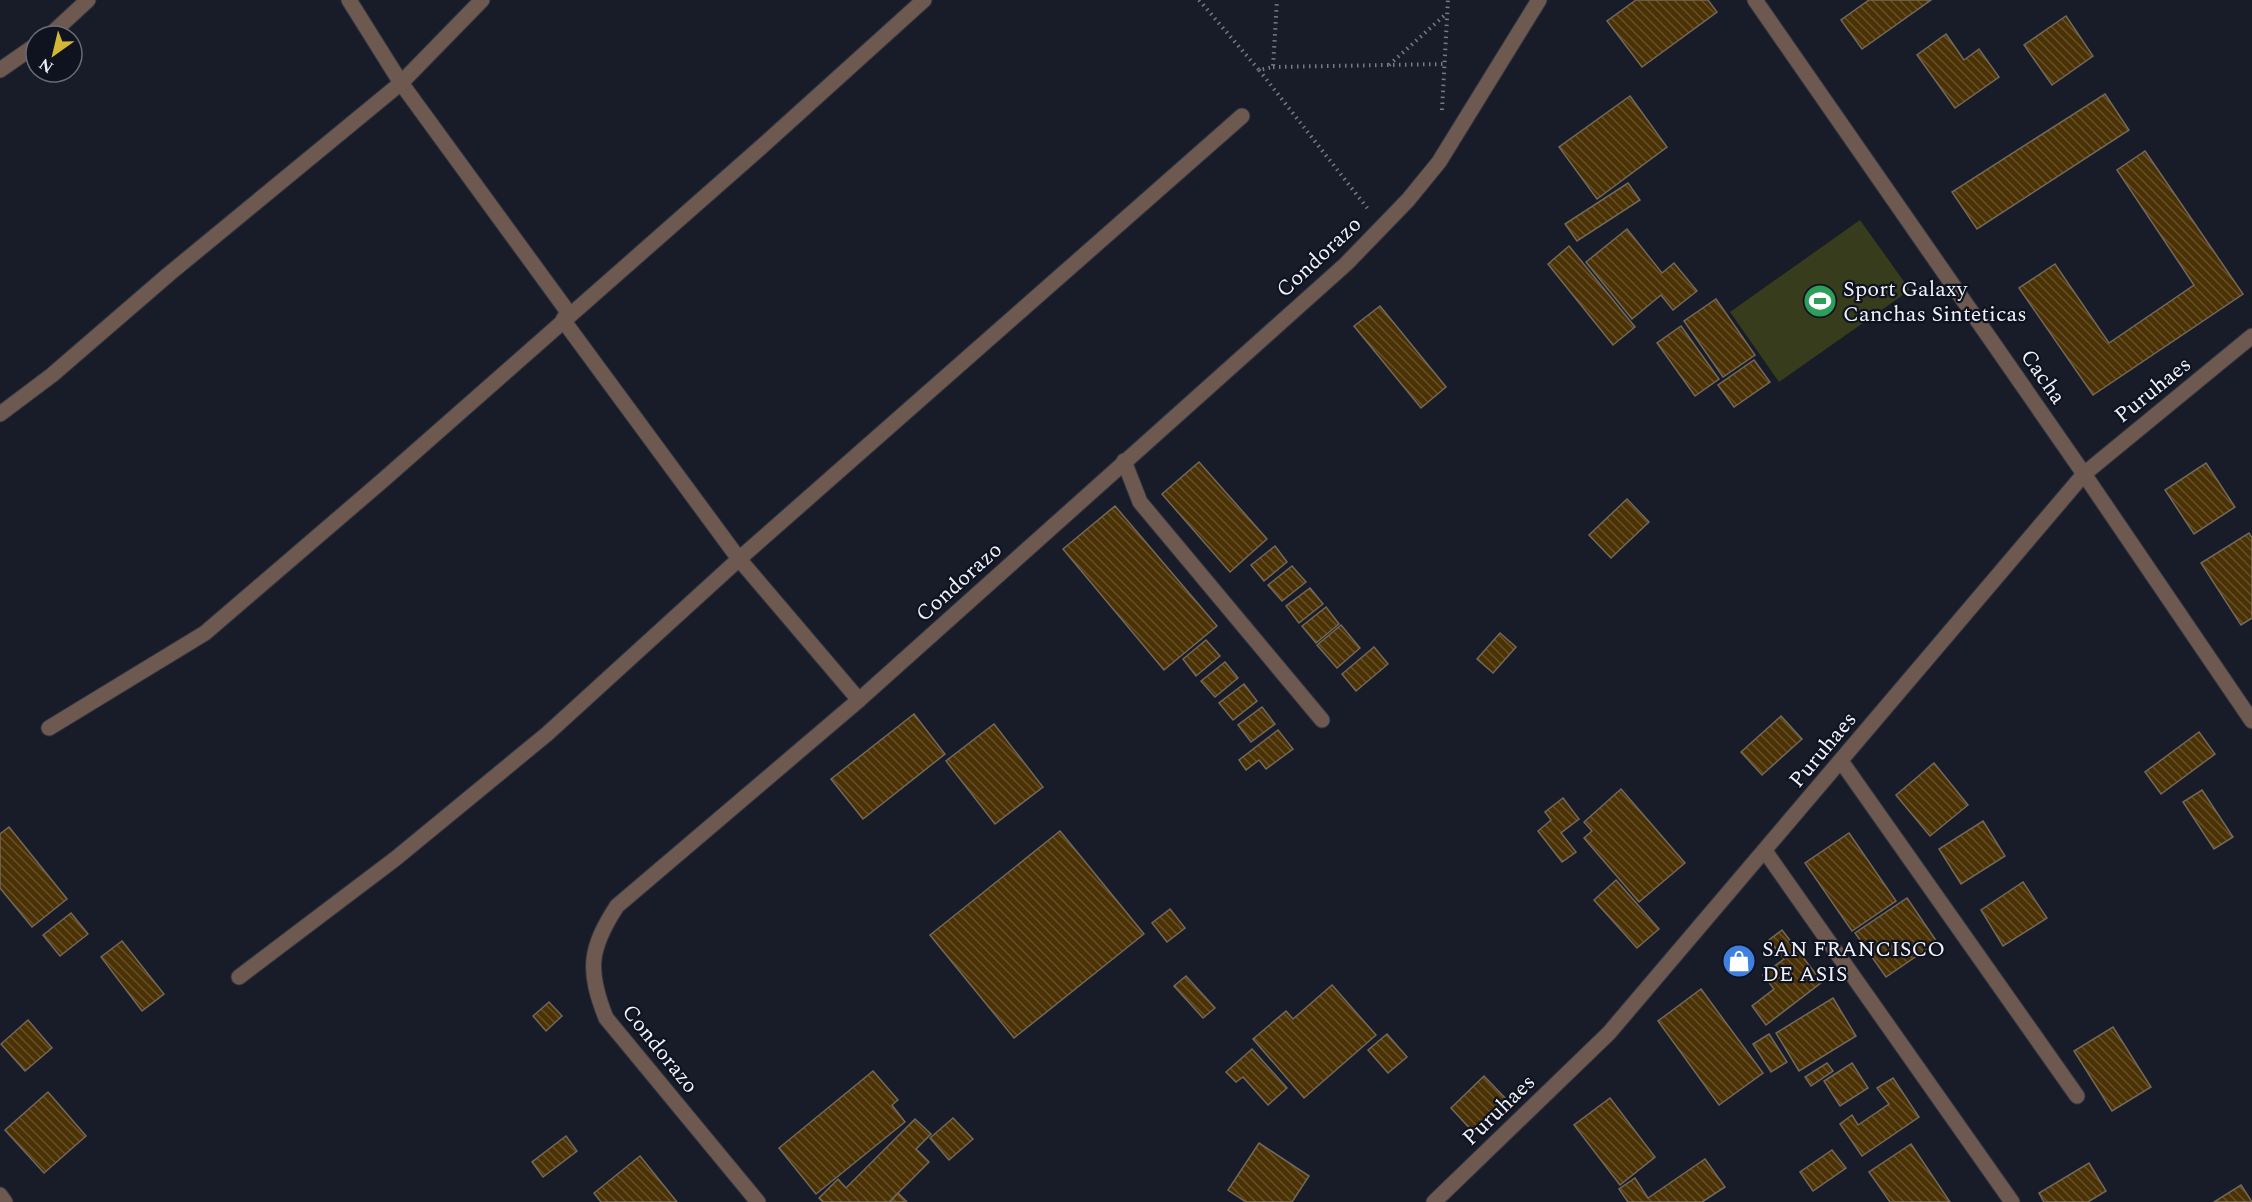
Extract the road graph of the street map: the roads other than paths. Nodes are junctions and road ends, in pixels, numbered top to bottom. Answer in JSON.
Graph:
{"nodes":[{"id":1,"x":88,"y":0,"type":"edge"},
{"id":2,"x":349,"y":0,"type":"edge"},
{"id":3,"x":482,"y":0,"type":"edge"},
{"id":4,"x":924,"y":0,"type":"edge"},
{"id":5,"x":1539,"y":0,"type":"edge"},
{"id":6,"x":1755,"y":0,"type":"edge"},
{"id":7,"x":62,"y":24,"type":"edge"},
{"id":8,"x":24,"y":53,"type":"edge"},
{"id":9,"x":0,"y":70,"type":"edge"},
{"id":10,"x":401,"y":83,"type":"junction"},
{"id":11,"x":1242,"y":116,"type":"dead end"},
{"id":12,"x":563,"y":320,"type":"junction"},
{"id":13,"x":2252,"y":336,"type":"edge"},
{"id":14,"x":0,"y":414,"type":"edge"},
{"id":15,"x":1124,"y":461,"type":"junction"},
{"id":16,"x":2084,"y":474,"type":"junction"},
{"id":17,"x":739,"y":559,"type":"junction"},
{"id":18,"x":858,"y":700,"type":"junction"},
{"id":19,"x":1322,"y":720,"type":"dead end"},
{"id":20,"x":2252,"y":721,"type":"edge"},
{"id":21,"x":49,"y":728,"type":"dead end"},
{"id":22,"x":1841,"y":761,"type":"junction"},
{"id":23,"x":1765,"y":851,"type":"junction"},
{"id":24,"x":239,"y":977,"type":"dead end"},
{"id":25,"x":2077,"y":1096,"type":"dead end"},
{"id":26,"x":0,"y":1195,"type":"edge"},
{"id":27,"x":5,"y":1202,"type":"edge"},
{"id":28,"x":758,"y":1202,"type":"edge"},
{"id":29,"x":1434,"y":1202,"type":"edge"},
{"id":30,"x":2012,"y":1202,"type":"edge"}],
"edges":[{"from":1,"to":7,"type":"street"},
{"from":2,"to":10,"type":"street"},
{"from":3,"to":10,"type":"street"},
{"from":4,"to":12,"type":"street"},
{"from":5,"to":15,"type":"street","name":"Condorazo"},
{"from":6,"to":16,"type":"street","name":"Cacha"},
{"from":8,"to":9,"type":"street"},
{"from":10,"to":12,"type":"street"},
{"from":10,"to":14,"type":"street"},
{"from":11,"to":17,"type":"street"},
{"from":12,"to":17,"type":"street"},
{"from":12,"to":21,"type":"street"},
{"from":13,"to":16,"type":"street","name":"Puruhaes"},
{"from":15,"to":18,"type":"street","name":"Condorazo"},
{"from":15,"to":19,"type":"street"},
{"from":16,"to":20,"type":"street","name":"Cacha"},
{"from":16,"to":22,"type":"street","name":"Puruhaes"},
{"from":17,"to":18,"type":"street"},
{"from":17,"to":24,"type":"street"},
{"from":18,"to":28,"type":"street","name":"Condorazo"},
{"from":22,"to":23,"type":"street","name":"Puruhaes"},
{"from":22,"to":25,"type":"street"},
{"from":23,"to":29,"type":"street","name":"Puruhaes"},
{"from":23,"to":30,"type":"street"},
{"from":26,"to":27,"type":"street"}]}
